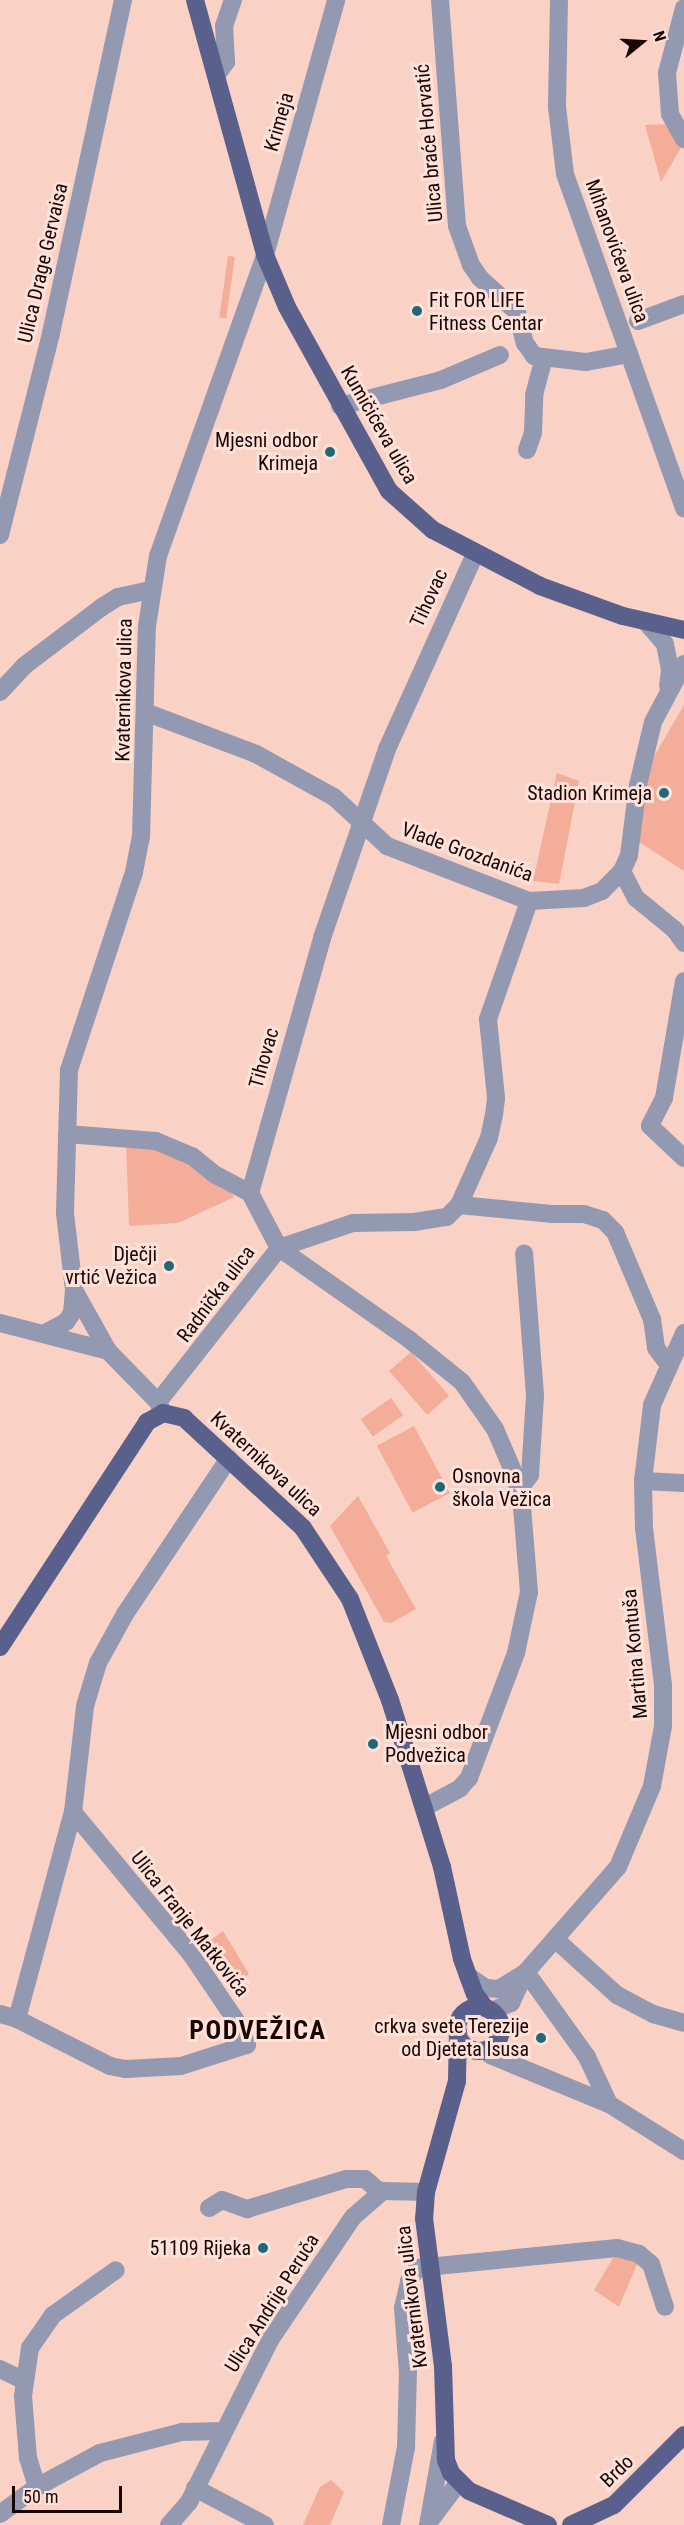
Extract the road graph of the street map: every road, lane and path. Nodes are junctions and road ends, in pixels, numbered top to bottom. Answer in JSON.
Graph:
{"nodes":[{"id":1,"x":123,"y":0,"type":"edge"},
{"id":2,"x":195,"y":0,"type":"edge"},
{"id":3,"x":233,"y":0,"type":"edge"},
{"id":4,"x":336,"y":0,"type":"edge"},
{"id":5,"x":440,"y":0,"type":"edge"},
{"id":6,"x":559,"y":0,"type":"edge"},
{"id":7,"x":684,"y":8,"type":"edge"},
{"id":8,"x":218,"y":73,"type":"junction"},
{"id":9,"x":684,"y":139,"type":"edge"},
{"id":10,"x":265,"y":255,"type":"junction"},
{"id":11,"x":684,"y":304,"type":"edge"},
{"id":12,"x":638,"y":321,"type":"dead end"},
{"id":13,"x":629,"y":354,"type":"junction"},
{"id":14,"x":500,"y":355,"type":"dead end"},
{"id":15,"x":544,"y":358,"type":"junction"},
{"id":16,"x":340,"y":406,"type":"junction"},
{"id":17,"x":527,"y":450,"type":"dead end"},
{"id":18,"x":684,"y":508,"type":"edge"},
{"id":19,"x":0,"y":536,"type":"edge"},
{"id":20,"x":475,"y":554,"type":"junction"},
{"id":21,"x":150,"y":590,"type":"junction"},
{"id":22,"x":645,"y":621,"type":"junction"},
{"id":23,"x":684,"y":630,"type":"edge"},
{"id":24,"x":684,"y":664,"type":"edge"},
{"id":25,"x":667,"y":691,"type":"junction"},
{"id":26,"x":0,"y":692,"type":"edge"},
{"id":27,"x":145,"y":712,"type":"junction"},
{"id":28,"x":362,"y":821,"type":"junction"},
{"id":29,"x":622,"y":871,"type":"junction"},
{"id":30,"x":529,"y":901,"type":"junction"},
{"id":31,"x":684,"y":943,"type":"edge"},
{"id":32,"x":684,"y":981,"type":"edge"},
{"id":33,"x":67,"y":1134,"type":"junction"},
{"id":34,"x":684,"y":1158,"type":"edge"},
{"id":35,"x":250,"y":1193,"type":"junction"},
{"id":36,"x":459,"y":1205,"type":"junction"},
{"id":37,"x":279,"y":1248,"type":"junction"},
{"id":38,"x":524,"y":1253,"type":"dead end"},
{"id":39,"x":74,"y":1290,"type":"junction"},
{"id":40,"x":82,"y":1307,"type":"junction"},
{"id":41,"x":0,"y":1323,"type":"edge"},
{"id":42,"x":684,"y":1333,"type":"edge"},
{"id":43,"x":52,"y":1334,"type":"junction"},
{"id":44,"x":108,"y":1351,"type":"junction"},
{"id":45,"x":668,"y":1364,"type":"junction"},
{"id":46,"x":160,"y":1407,"type":"junction"},
{"id":47,"x":229,"y":1458,"type":"junction"},
{"id":48,"x":643,"y":1482,"type":"junction"},
{"id":49,"x":684,"y":1483,"type":"edge"},
{"id":50,"x":519,"y":1490,"type":"junction"},
{"id":51,"x":0,"y":1647,"type":"edge"},
{"id":52,"x":425,"y":1807,"type":"junction"},
{"id":53,"x":73,"y":1812,"type":"junction"},
{"id":54,"x":555,"y":1939,"type":"junction"},
{"id":55,"x":462,"y":1959,"type":"junction"},
{"id":56,"x":526,"y":1972,"type":"junction"},
{"id":57,"x":468,"y":1977,"type":"junction"},
{"id":58,"x":488,"y":2009,"type":"junction"},
{"id":59,"x":9,"y":2017,"type":"edge"},
{"id":60,"x":684,"y":2023,"type":"edge"},
{"id":61,"x":459,"y":2025,"type":"junction"},
{"id":62,"x":485,"y":2053,"type":"junction"},
{"id":63,"x":458,"y":2081,"type":"junction"},
{"id":64,"x":609,"y":2104,"type":"junction"},
{"id":65,"x":684,"y":2151,"type":"edge"},
{"id":66,"x":380,"y":2192,"type":"junction"},
{"id":67,"x":426,"y":2192,"type":"junction"},
{"id":68,"x":209,"y":2208,"type":"dead end"},
{"id":69,"x":427,"y":2266,"type":"junction"},
{"id":70,"x":116,"y":2270,"type":"dead end"},
{"id":71,"x":664,"y":2307,"type":"dead end"},
{"id":72,"x":0,"y":2369,"type":"edge"},
{"id":73,"x":23,"y":2380,"type":"junction"},
{"id":74,"x":223,"y":2431,"type":"junction"},
{"id":75,"x":684,"y":2435,"type":"edge"},
{"id":76,"x":443,"y":2440,"type":"junction"},
{"id":77,"x":459,"y":2482,"type":"junction"},
{"id":78,"x":37,"y":2487,"type":"junction"},
{"id":79,"x":195,"y":2488,"type":"junction"},
{"id":80,"x":0,"y":2514,"type":"edge"},
{"id":81,"x":536,"y":2523,"type":"edge"},
{"id":82,"x":169,"y":2525,"type":"edge"},
{"id":83,"x":264,"y":2525,"type":"edge"},
{"id":84,"x":391,"y":2525,"type":"edge"},
{"id":85,"x":428,"y":2525,"type":"edge"},
{"id":86,"x":571,"y":2525,"type":"edge"}],
"edges":[{"from":1,"to":19,"type":"street","name":"Ulica Drage Gervaisa"},
{"from":2,"to":8,"type":"main road","name":"Kumičićeva ulica"},
{"from":3,"to":8,"type":"street","name":"Kumičićeva ulica"},
{"from":4,"to":10,"type":"street","name":"Krimeja"},
{"from":5,"to":15,"type":"street","name":"Ulica braće Horvatić"},
{"from":6,"to":13,"type":"street","name":"Mihanovićeva ulica"},
{"from":7,"to":9,"type":"street"},
{"from":8,"to":10,"type":"main road","name":"Kumičićeva ulica"},
{"from":10,"to":16,"type":"main road","name":"Kumičićeva ulica"},
{"from":10,"to":21,"type":"street","name":"Kvaternikova ulica"},
{"from":11,"to":12,"type":"street"},
{"from":13,"to":15,"type":"street"},
{"from":13,"to":18,"type":"street","name":"Mihanovićeva ulica"},
{"from":14,"to":16,"type":"street"},
{"from":15,"to":17,"type":"street"},
{"from":16,"to":20,"type":"main road","name":"Kumičićeva ulica"},
{"from":20,"to":22,"type":"main road","name":"Kumičićeva ulica"},
{"from":20,"to":28,"type":"street","name":"Tihovac"},
{"from":21,"to":26,"type":"street"},
{"from":21,"to":27,"type":"street","name":"Kvaternikova ulica"},
{"from":22,"to":23,"type":"main road","name":"Kumičićeva ulica"},
{"from":22,"to":25,"type":"street"},
{"from":24,"to":25,"type":"street"},
{"from":25,"to":29,"type":"street"},
{"from":27,"to":28,"type":"street","name":"Vlade Grozdanića"},
{"from":27,"to":33,"type":"street","name":"Kvaternikova ulica"},
{"from":28,"to":30,"type":"street","name":"Vlade Grozdanića"},
{"from":28,"to":35,"type":"street","name":"Tihovac"},
{"from":29,"to":30,"type":"street","name":"Vlade Grozdanića"},
{"from":29,"to":31,"type":"street"},
{"from":30,"to":36,"type":"street"},
{"from":32,"to":34,"type":"street"},
{"from":33,"to":35,"type":"street"},
{"from":33,"to":39,"type":"street","name":"Kvaternikova ulica"},
{"from":35,"to":37,"type":"street"},
{"from":36,"to":37,"type":"street","name":"Radnička ulica"},
{"from":36,"to":45,"type":"street"},
{"from":37,"to":46,"type":"street","name":"Radnička ulica"},
{"from":37,"to":50,"type":"street"},
{"from":38,"to":50,"type":"street"},
{"from":39,"to":40,"type":"street","name":"Kvaternikova ulica"},
{"from":39,"to":43,"type":"street"},
{"from":40,"to":43,"type":"street"},
{"from":40,"to":44,"type":"street","name":"Kvaternikova ulica"},
{"from":41,"to":43,"type":"street","name":"Kvaternikova ulica"},
{"from":42,"to":45,"type":"street","name":"Martina Kontuša"},
{"from":43,"to":44,"type":"street","name":"Kvaternikova ulica"},
{"from":44,"to":46,"type":"street","name":"Kvaternikova ulica"},
{"from":45,"to":48,"type":"street","name":"Martina Kontuša"},
{"from":46,"to":47,"type":"main road","name":"Kvaternikova ulica"},
{"from":46,"to":51,"type":"main road","name":"Radnička ulica"},
{"from":47,"to":52,"type":"main road","name":"Kvaternikova ulica"},
{"from":47,"to":53,"type":"street","name":"Ulica Franje Matkovića"},
{"from":48,"to":49,"type":"street"},
{"from":48,"to":54,"type":"street","name":"Martina Kontuša"},
{"from":50,"to":52,"type":"street"},
{"from":52,"to":55,"type":"main road","name":"Kvaternikova ulica"},
{"from":53,"to":59,"type":"street","name":"Ulica Franje Matkovića"},
{"from":53,"to":59,"type":"street","name":"Ulica Franje Matkovića"},
{"from":54,"to":56,"type":"street","name":"Martina Kontuša"},
{"from":54,"to":60,"type":"street"},
{"from":55,"to":57,"type":"main road","name":"Kvaternikova ulica"},
{"from":55,"to":61,"type":"main road","name":"Kvaternikova ulica"},
{"from":56,"to":57,"type":"street","name":"Martina Kontuša"},
{"from":56,"to":58,"type":"street","name":"Martina Kontuša"},
{"from":56,"to":64,"type":"street"},
{"from":57,"to":58,"type":"main road","name":"Kvaternikova ulica"},
{"from":58,"to":61,"type":"main road"},
{"from":58,"to":62,"type":"main road","name":"Kvaternikova ulica"},
{"from":61,"to":62,"type":"main road"},
{"from":61,"to":63,"type":"main road","name":"Kvaternikova ulica"},
{"from":62,"to":63,"type":"main road","name":"Kvaternikova ulica"},
{"from":62,"to":64,"type":"street"},
{"from":63,"to":67,"type":"main road","name":"Kvaternikova ulica"},
{"from":64,"to":65,"type":"street"},
{"from":66,"to":67,"type":"street"},
{"from":66,"to":68,"type":"street"},
{"from":66,"to":74,"type":"street","name":"Ulica Andrije Peruča"},
{"from":67,"to":69,"type":"main road","name":"Kvaternikova ulica"},
{"from":69,"to":71,"type":"street"},
{"from":69,"to":76,"type":"main road","name":"Kvaternikova ulica"},
{"from":69,"to":84,"type":"street"},
{"from":70,"to":73,"type":"street"},
{"from":72,"to":73,"type":"street"},
{"from":73,"to":78,"type":"street"},
{"from":74,"to":78,"type":"street"},
{"from":74,"to":79,"type":"street","name":"Ulica Andrije Peruča"},
{"from":75,"to":86,"type":"main road","name":"Brdo"},
{"from":76,"to":77,"type":"main road","name":"Kvaternikova ulica"},
{"from":76,"to":85,"type":"street","name":"Kvaternikova ulica"},
{"from":77,"to":81,"type":"main road"},
{"from":77,"to":85,"type":"street","name":"Kvaternikova ulica"},
{"from":78,"to":80,"type":"street"},
{"from":79,"to":82,"type":"street","name":"Ulica Andrije Peruča"},
{"from":79,"to":83,"type":"street"}]}
